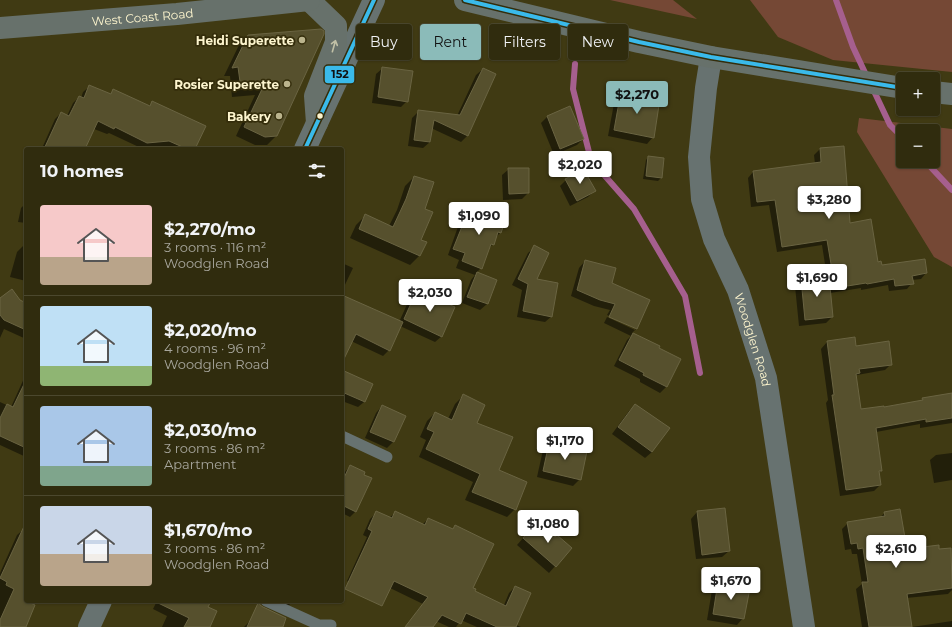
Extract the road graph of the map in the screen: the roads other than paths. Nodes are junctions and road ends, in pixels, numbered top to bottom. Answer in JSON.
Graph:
{"nodes":[{"id":1,"x":309,"y":0,"type":"edge"},
{"id":2,"x":374,"y":0,"type":"edge"},
{"id":3,"x":465,"y":0,"type":"edge"},
{"id":4,"x":0,"y":28,"type":"edge"},
{"id":5,"x":711,"y":57,"type":"junction"},
{"id":6,"x":896,"y":87,"type":"edge"},
{"id":7,"x":940,"y":93,"type":"edge"},
{"id":8,"x":952,"y":94,"type":"edge"},
{"id":9,"x":317,"y":123,"type":"junction"},
{"id":10,"x":306,"y":147,"type":"edge"},
{"id":11,"x":344,"y":437,"type":"edge"},
{"id":12,"x":387,"y":457,"type":"dead end"},
{"id":13,"x":100,"y":603,"type":"edge"},
{"id":14,"x":271,"y":603,"type":"edge"},
{"id":15,"x":331,"y":626,"type":"dead end"},
{"id":16,"x":89,"y":627,"type":"edge"},
{"id":17,"x":804,"y":627,"type":"edge"}],
"edges":[{"from":1,"to":4,"type":"main road","name":"West Coast Road"},
{"from":9,"to":1,"type":"main road","one_way":true},
{"from":2,"to":9,"type":"street"},
{"from":3,"to":5,"type":"main road"},
{"from":5,"to":6,"type":"main road"},
{"from":5,"to":17,"type":"street","name":"Woodglen Road"},
{"from":7,"to":8,"type":"main road"},
{"from":9,"to":10,"type":"street"},
{"from":11,"to":12,"type":"lane"},
{"from":13,"to":16,"type":"street"},
{"from":14,"to":15,"type":"lane"}]}
